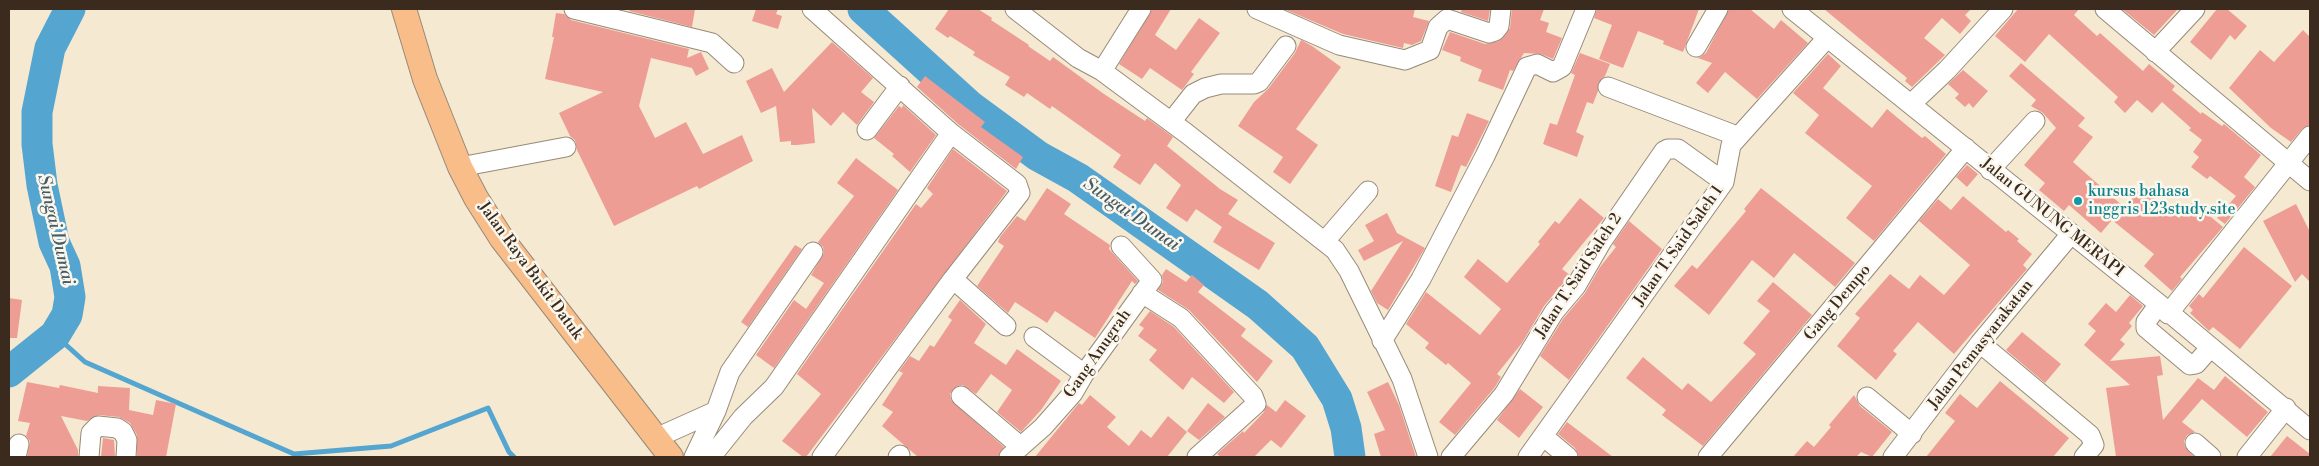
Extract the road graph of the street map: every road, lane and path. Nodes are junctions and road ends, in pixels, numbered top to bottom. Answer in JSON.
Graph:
{"nodes":[{"id":1,"x":404,"y":9,"type":"edge"},
{"id":2,"x":574,"y":9,"type":"edge"},
{"id":3,"x":812,"y":9,"type":"edge"},
{"id":4,"x":1015,"y":9,"type":"edge"},
{"id":5,"x":1141,"y":9,"type":"edge"},
{"id":6,"x":1257,"y":9,"type":"edge"},
{"id":7,"x":1501,"y":9,"type":"edge"},
{"id":8,"x":1586,"y":9,"type":"edge"},
{"id":9,"x":1718,"y":9,"type":"edge"},
{"id":10,"x":1792,"y":9,"type":"edge"},
{"id":11,"x":2003,"y":9,"type":"edge"},
{"id":12,"x":2105,"y":9,"type":"edge"},
{"id":13,"x":2195,"y":9,"type":"edge"},
{"id":14,"x":1827,"y":38,"type":"junction"},
{"id":15,"x":1286,"y":46,"type":"dead end"},
{"id":16,"x":1696,"y":47,"type":"dead end"},
{"id":17,"x":2155,"y":52,"type":"junction"},
{"id":18,"x":734,"y":63,"type":"dead end"},
{"id":19,"x":1102,"y":71,"type":"junction"},
{"id":20,"x":900,"y":86,"type":"junction"},
{"id":21,"x":1608,"y":87,"type":"dead end"},
{"id":22,"x":1911,"y":104,"type":"junction"},
{"id":23,"x":2035,"y":121,"type":"dead end"},
{"id":24,"x":1171,"y":122,"type":"junction"},
{"id":25,"x":867,"y":130,"type":"dead end"},
{"id":26,"x":951,"y":133,"type":"junction"},
{"id":27,"x":1737,"y":136,"type":"junction"},
{"id":28,"x":2310,"y":136,"type":"edge"},
{"id":29,"x":566,"y":147,"type":"dead end"},
{"id":30,"x":1966,"y":148,"type":"junction"},
{"id":31,"x":2288,"y":163,"type":"junction"},
{"id":32,"x":460,"y":167,"type":"junction"},
{"id":33,"x":1990,"y":170,"type":"junction"},
{"id":34,"x":2310,"y":181,"type":"edge"},
{"id":35,"x":1724,"y":182,"type":"junction"},
{"id":36,"x":1368,"y":191,"type":"dead end"},
{"id":37,"x":2071,"y":234,"type":"junction"},
{"id":38,"x":1325,"y":241,"type":"junction"},
{"id":39,"x":1121,"y":246,"type":"dead end"},
{"id":40,"x":813,"y":252,"type":"dead end"},
{"id":41,"x":953,"y":279,"type":"junction"},
{"id":42,"x":1142,"y":293,"type":"junction"},
{"id":43,"x":2163,"y":309,"type":"junction"},
{"id":44,"x":1006,"y":326,"type":"dead end"},
{"id":45,"x":1034,"y":337,"type":"dead end"},
{"id":46,"x":1382,"y":341,"type":"junction"},
{"id":47,"x":1980,"y":343,"type":"junction"},
{"id":48,"x":2211,"y":347,"type":"junction"},
{"id":49,"x":1084,"y":374,"type":"junction"},
{"id":50,"x":961,"y":396,"type":"dead end"},
{"id":51,"x":1867,"y":397,"type":"dead end"},
{"id":52,"x":2286,"y":408,"type":"junction"},
{"id":53,"x":716,"y":411,"type":"junction"},
{"id":54,"x":2310,"y":430,"type":"edge"},
{"id":55,"x":1912,"y":434,"type":"junction"},
{"id":56,"x":1543,"y":436,"type":"junction"},
{"id":57,"x":656,"y":438,"type":"junction"},
{"id":58,"x":2195,"y":443,"type":"dead end"},
{"id":59,"x":1014,"y":452,"type":"edge"},
{"id":60,"x":88,"y":457,"type":"edge"},
{"id":61,"x":126,"y":457,"type":"edge"},
{"id":62,"x":671,"y":457,"type":"edge"},
{"id":63,"x":694,"y":457,"type":"edge"},
{"id":64,"x":711,"y":457,"type":"edge"},
{"id":65,"x":822,"y":457,"type":"edge"},
{"id":66,"x":1197,"y":457,"type":"edge"},
{"id":67,"x":1428,"y":457,"type":"edge"},
{"id":68,"x":1451,"y":457,"type":"edge"},
{"id":69,"x":1528,"y":457,"type":"edge"},
{"id":70,"x":1568,"y":457,"type":"edge"},
{"id":71,"x":1708,"y":457,"type":"edge"},
{"id":72,"x":1893,"y":457,"type":"edge"},
{"id":73,"x":2084,"y":457,"type":"edge"},
{"id":74,"x":2211,"y":457,"type":"edge"},
{"id":75,"x":2247,"y":457,"type":"edge"}],
"edges":[{"from":1,"to":32,"type":"main road","name":"Jalan Raya Bukit Datuk"},
{"from":2,"to":18,"type":"street"},
{"from":3,"to":20,"type":"street"},
{"from":4,"to":19,"type":"street"},
{"from":5,"to":19,"type":"street"},
{"from":6,"to":7,"type":"street"},
{"from":8,"to":46,"type":"street"},
{"from":9,"to":16,"type":"street"},
{"from":10,"to":14,"type":"street","name":"Jalan GUNUNG MERAPI"},
{"from":11,"to":22,"type":"street"},
{"from":12,"to":17,"type":"street"},
{"from":13,"to":17,"type":"street"},
{"from":14,"to":22,"type":"street","name":"Jalan GUNUNG MERAPI"},
{"from":14,"to":27,"type":"street","name":"Jalan T. Said Saleh 1"},
{"from":15,"to":24,"type":"street"},
{"from":17,"to":31,"type":"street"},
{"from":19,"to":24,"type":"street"},
{"from":20,"to":25,"type":"street"},
{"from":20,"to":26,"type":"street"},
{"from":21,"to":27,"type":"street"},
{"from":22,"to":30,"type":"street","name":"Jalan GUNUNG MERAPI"},
{"from":23,"to":33,"type":"street"},
{"from":24,"to":38,"type":"street"},
{"from":26,"to":41,"type":"street"},
{"from":26,"to":64,"type":"street"},
{"from":27,"to":35,"type":"street","name":"Jalan T. Said Saleh 1"},
{"from":28,"to":31,"type":"street"},
{"from":29,"to":32,"type":"street"},
{"from":30,"to":33,"type":"street","name":"Jalan GUNUNG MERAPI"},
{"from":30,"to":71,"type":"street","name":"Gang Dempo"},
{"from":31,"to":34,"type":"street"},
{"from":31,"to":43,"type":"street"},
{"from":32,"to":57,"type":"main road","name":"Jalan Raya Bukit Datuk"},
{"from":33,"to":37,"type":"street","name":"Jalan GUNUNG MERAPI"},
{"from":35,"to":56,"type":"street","name":"Jalan T. Said Saleh 1"},
{"from":35,"to":68,"type":"street","name":"Jalan T. Said Saleh 2"},
{"from":36,"to":38,"type":"street"},
{"from":37,"to":43,"type":"street","name":"Jalan GUNUNG MERAPI"},
{"from":37,"to":47,"type":"street","name":"Jalan Pemasyarakatan"},
{"from":38,"to":46,"type":"street"},
{"from":39,"to":42,"type":"street","name":"Gang Anugrah"},
{"from":40,"to":53,"type":"street"},
{"from":41,"to":44,"type":"street"},
{"from":41,"to":65,"type":"street"},
{"from":42,"to":49,"type":"street","name":"Gang Anugrah"},
{"from":42,"to":66,"type":"street"},
{"from":43,"to":48,"type":"street","name":"Jalan GUNUNG MERAPI"},
{"from":43,"to":48,"type":"street"},
{"from":45,"to":49,"type":"street"},
{"from":46,"to":67,"type":"street"},
{"from":47,"to":55,"type":"street","name":"Jalan Pemasyarakatan"},
{"from":47,"to":73,"type":"street"},
{"from":48,"to":52,"type":"street","name":"Jalan GUNUNG MERAPI"},
{"from":49,"to":59,"type":"street","name":"Gang Anugrah"},
{"from":50,"to":59,"type":"street"},
{"from":51,"to":55,"type":"street"},
{"from":52,"to":54,"type":"street","name":"Jalan GUNUNG MERAPI"},
{"from":52,"to":75,"type":"street"},
{"from":53,"to":57,"type":"street"},
{"from":53,"to":63,"type":"street"},
{"from":55,"to":72,"type":"street","name":"Jalan Pemasyarakatan"},
{"from":56,"to":69,"type":"street","name":"Jalan T. Said Saleh 1"},
{"from":56,"to":70,"type":"street"},
{"from":57,"to":62,"type":"main road","name":"Jalan Raya Bukit Datuk"},
{"from":58,"to":74,"type":"street"},
{"from":60,"to":61,"type":"street"}]}
